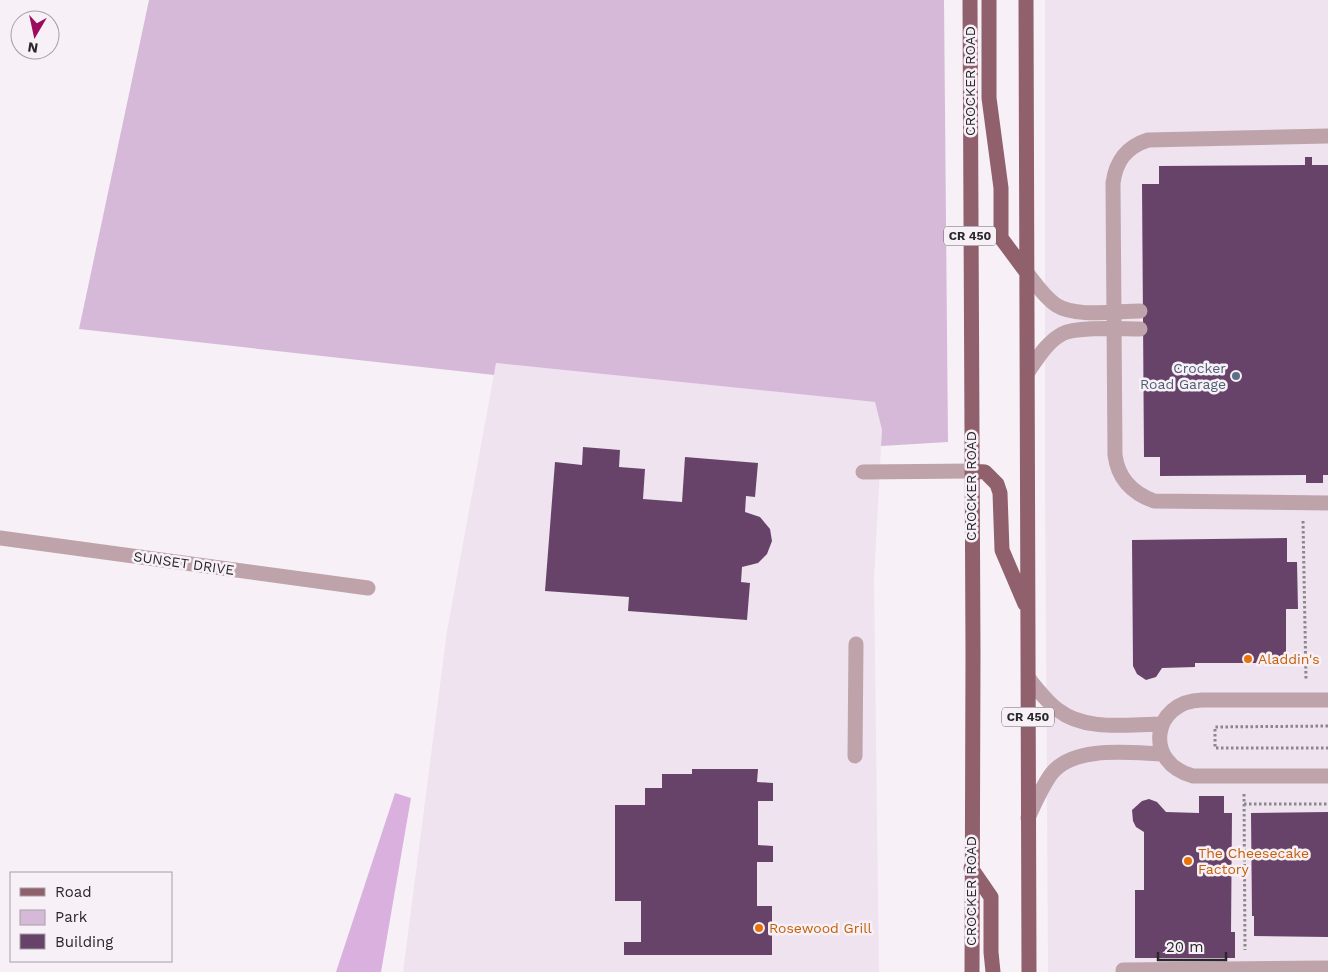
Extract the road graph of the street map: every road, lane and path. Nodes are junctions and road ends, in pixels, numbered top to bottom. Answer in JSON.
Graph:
{"nodes":[{"id":1,"x":970,"y":0,"type":"edge"},
{"id":2,"x":989,"y":0,"type":"edge"},
{"id":3,"x":1026,"y":0,"type":"edge"},
{"id":4,"x":1328,"y":136,"type":"edge"},
{"id":5,"x":1027,"y":273,"type":"junction"},
{"id":6,"x":1114,"y":311,"type":"junction"},
{"id":7,"x":1140,"y":311,"type":"dead end"},
{"id":8,"x":1114,"y":329,"type":"junction"},
{"id":9,"x":1140,"y":329,"type":"dead end"},
{"id":10,"x":1028,"y":372,"type":"junction"},
{"id":11,"x":972,"y":471,"type":"junction"},
{"id":12,"x":863,"y":472,"type":"dead end"},
{"id":13,"x":1328,"y":503,"type":"edge"},
{"id":14,"x":1303,"y":511,"type":"dead end"},
{"id":15,"x":0,"y":538,"type":"edge"},
{"id":16,"x":368,"y":588,"type":"dead end"},
{"id":17,"x":1028,"y":611,"type":"junction"},
{"id":18,"x":856,"y":644,"type":"dead end"},
{"id":19,"x":1029,"y":679,"type":"junction"},
{"id":20,"x":1306,"y":680,"type":"dead end"},
{"id":21,"x":1328,"y":700,"type":"edge"},
{"id":22,"x":1162,"y":724,"type":"junction"},
{"id":23,"x":1328,"y":726,"type":"edge"},
{"id":24,"x":1328,"y":748,"type":"edge"},
{"id":25,"x":1163,"y":754,"type":"junction"},
{"id":26,"x":855,"y":756,"type":"dead end"},
{"id":27,"x":1244,"y":776,"type":"junction"},
{"id":28,"x":1328,"y":776,"type":"edge"},
{"id":29,"x":1244,"y":804,"type":"junction"},
{"id":30,"x":1328,"y":804,"type":"edge"},
{"id":31,"x":1028,"y":818,"type":"junction"},
{"id":32,"x":971,"y":868,"type":"junction"},
{"id":33,"x":1245,"y":954,"type":"dead end"},
{"id":34,"x":1328,"y":968,"type":"edge"},
{"id":35,"x":972,"y":972,"type":"edge"},
{"id":36,"x":993,"y":972,"type":"edge"},
{"id":37,"x":1029,"y":972,"type":"edge"},
{"id":38,"x":1124,"y":972,"type":"edge"}],
"edges":[{"from":1,"to":11,"type":"main road","name":"CROCKER ROAD","number":"CR 450"},
{"from":2,"to":5,"type":"main road"},
{"from":3,"to":5,"type":"main road","number":"CR 450"},
{"from":4,"to":6,"type":"street"},
{"from":5,"to":6,"type":"street"},
{"from":5,"to":10,"type":"main road","number":"CR 450"},
{"from":6,"to":7,"type":"street"},
{"from":6,"to":8,"type":"street"},
{"from":8,"to":9,"type":"street"},
{"from":8,"to":10,"type":"street"},
{"from":8,"to":13,"type":"street"},
{"from":10,"to":17,"type":"main road","number":"CR 450"},
{"from":11,"to":12,"type":"street"},
{"from":11,"to":17,"type":"main road"},
{"from":11,"to":32,"type":"main road","name":"CROCKER ROAD","number":"CR 450"},
{"from":14,"to":20,"type":"path"},
{"from":15,"to":16,"type":"street","name":"SUNSET DRIVE"},
{"from":17,"to":19,"type":"main road","number":"CR 450"},
{"from":18,"to":26,"type":"street"},
{"from":19,"to":22,"type":"street"},
{"from":19,"to":31,"type":"main road","number":"CR 450"},
{"from":21,"to":22,"type":"street"},
{"from":22,"to":25,"type":"street"},
{"from":23,"to":24,"type":"path"},
{"from":25,"to":27,"type":"street"},
{"from":25,"to":31,"type":"street"},
{"from":27,"to":28,"type":"street"},
{"from":27,"to":29,"type":"path"},
{"from":29,"to":30,"type":"path"},
{"from":29,"to":33,"type":"path"},
{"from":31,"to":37,"type":"main road","number":"CR 450"},
{"from":32,"to":35,"type":"main road","name":"CROCKER ROAD","number":"CR 450"},
{"from":32,"to":36,"type":"main road"},
{"from":34,"to":38,"type":"street"}]}
